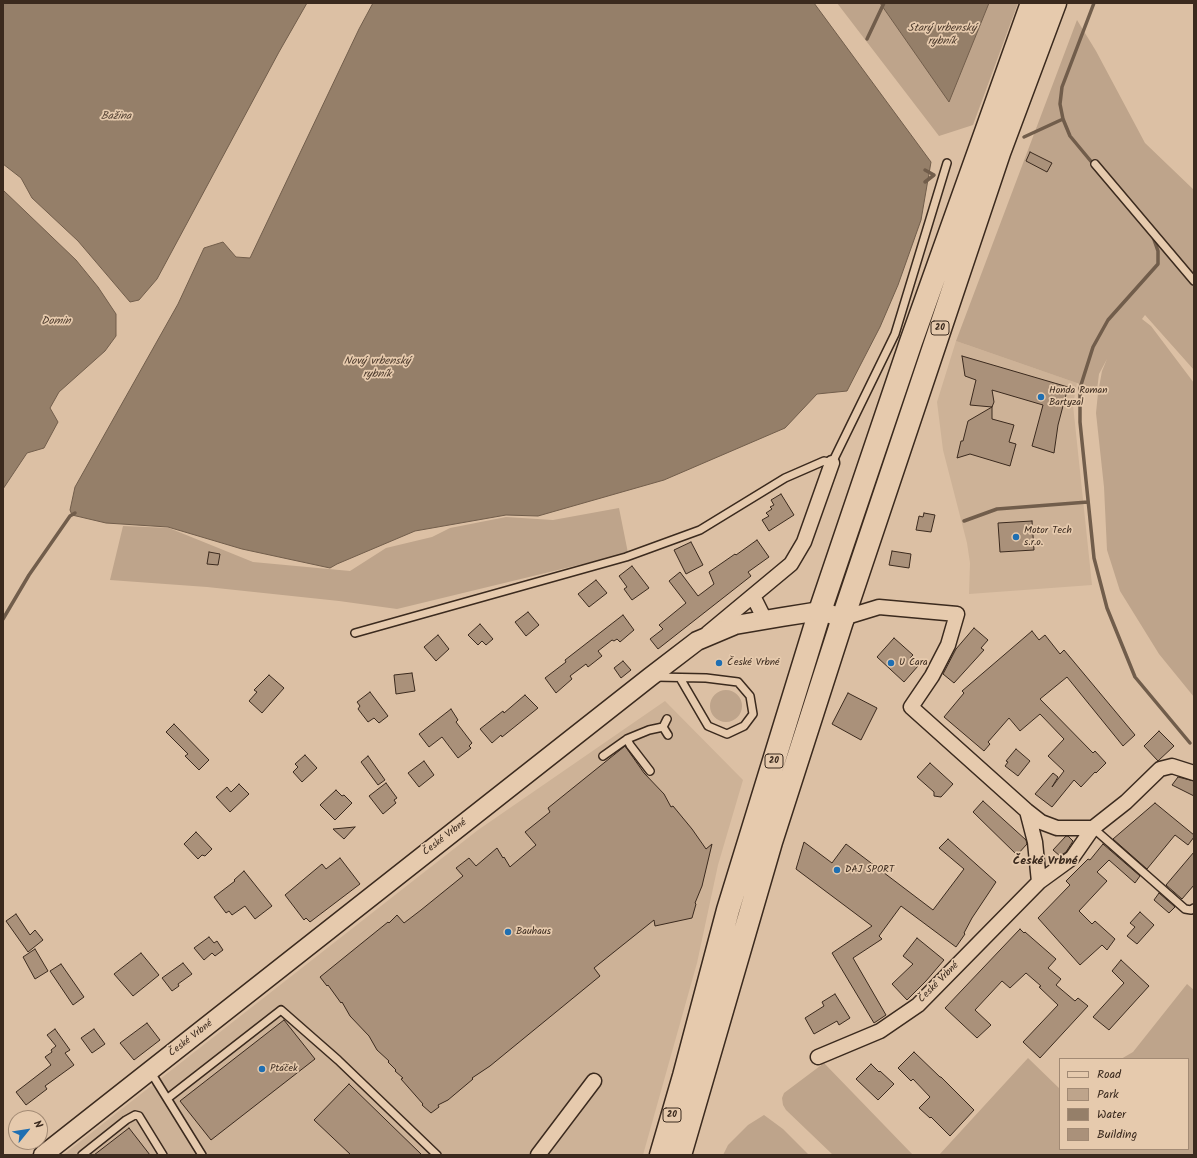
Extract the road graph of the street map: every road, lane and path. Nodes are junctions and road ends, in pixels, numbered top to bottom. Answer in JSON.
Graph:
{"nodes":[{"id":1,"x":1032,"y":3,"type":"edge"},
{"id":2,"x":1055,"y":3,"type":"edge"},
{"id":3,"x":947,"y":163,"type":"dead end"},
{"id":4,"x":1096,"y":164,"type":"dead end"},
{"id":5,"x":1194,"y":281,"type":"edge"},
{"id":6,"x":832,"y":463,"type":"junction"},
{"id":7,"x":753,"y":596,"type":"junction"},
{"id":8,"x":820,"y":611,"type":"junction"},
{"id":9,"x":843,"y":618,"type":"junction"},
{"id":10,"x":765,"y":620,"type":"junction"},
{"id":11,"x":355,"y":633,"type":"dead end"},
{"id":12,"x":697,"y":641,"type":"junction"},
{"id":13,"x":650,"y":677,"type":"junction"},
{"id":14,"x":680,"y":678,"type":"junction"},
{"id":15,"x":667,"y":719,"type":"dead end"},
{"id":16,"x":663,"y":727,"type":"junction"},
{"id":17,"x":668,"y":735,"type":"dead end"},
{"id":18,"x":627,"y":739,"type":"junction"},
{"id":19,"x":603,"y":756,"type":"dead end"},
{"id":20,"x":650,"y":771,"type":"dead end"},
{"id":21,"x":1194,"y":773,"type":"edge"},
{"id":22,"x":1027,"y":811,"type":"junction"},
{"id":23,"x":1093,"y":828,"type":"junction"},
{"id":24,"x":1039,"y":882,"type":"junction"},
{"id":25,"x":1194,"y":908,"type":"edge"},
{"id":26,"x":818,"y":1057,"type":"dead end"},
{"id":27,"x":150,"y":1071,"type":"junction"},
{"id":28,"x":692,"y":1079,"type":"junction"},
{"id":29,"x":594,"y":1081,"type":"dead end"},
{"id":30,"x":168,"y":1098,"type":"junction"},
{"id":31,"x":43,"y":1155,"type":"edge"},
{"id":32,"x":82,"y":1155,"type":"edge"},
{"id":33,"x":163,"y":1155,"type":"edge"},
{"id":34,"x":202,"y":1155,"type":"edge"},
{"id":35,"x":437,"y":1155,"type":"edge"},
{"id":36,"x":538,"y":1155,"type":"edge"},
{"id":37,"x":661,"y":1155,"type":"edge"},
{"id":38,"x":680,"y":1155,"type":"edge"}],
"edges":[{"from":1,"to":8,"type":"main road","number":"20"},
{"from":2,"to":9,"type":"main road","number":"20"},
{"from":3,"to":6,"type":"lane"},
{"from":4,"to":5,"type":"lane"},
{"from":6,"to":7,"type":"street"},
{"from":6,"to":11,"type":"lane"},
{"from":7,"to":10,"type":"street"},
{"from":7,"to":12,"type":"street"},
{"from":8,"to":9,"type":"street","name":"České Vrbné"},
{"from":8,"to":10,"type":"street","name":"České Vrbné"},
{"from":8,"to":28,"type":"main road","number":"20"},
{"from":9,"to":22,"type":"street"},
{"from":9,"to":28,"type":"main road","number":"20"},
{"from":10,"to":12,"type":"street","name":"České Vrbné"},
{"from":12,"to":13,"type":"street","name":"České Vrbné"},
{"from":13,"to":14,"type":"lane"},
{"from":13,"to":27,"type":"street","name":"České Vrbné"},
{"from":14,"to":14,"type":"lane"},
{"from":15,"to":16,"type":"lane"},
{"from":16,"to":17,"type":"lane"},
{"from":16,"to":18,"type":"lane"},
{"from":18,"to":19,"type":"lane"},
{"from":18,"to":20,"type":"lane"},
{"from":21,"to":23,"type":"street","name":"České Vrbné"},
{"from":22,"to":23,"type":"street"},
{"from":22,"to":24,"type":"street"},
{"from":23,"to":24,"type":"street","name":"České Vrbné"},
{"from":23,"to":25,"type":"lane"},
{"from":24,"to":26,"type":"street","name":"České Vrbné"},
{"from":27,"to":30,"type":"lane"},
{"from":27,"to":31,"type":"street","name":"České Vrbné"},
{"from":28,"to":37,"type":"main road","number":"20"},
{"from":28,"to":38,"type":"main road","number":"20"},
{"from":29,"to":36,"type":"street"},
{"from":30,"to":34,"type":"lane"},
{"from":30,"to":35,"type":"lane"},
{"from":32,"to":33,"type":"lane"}]}
